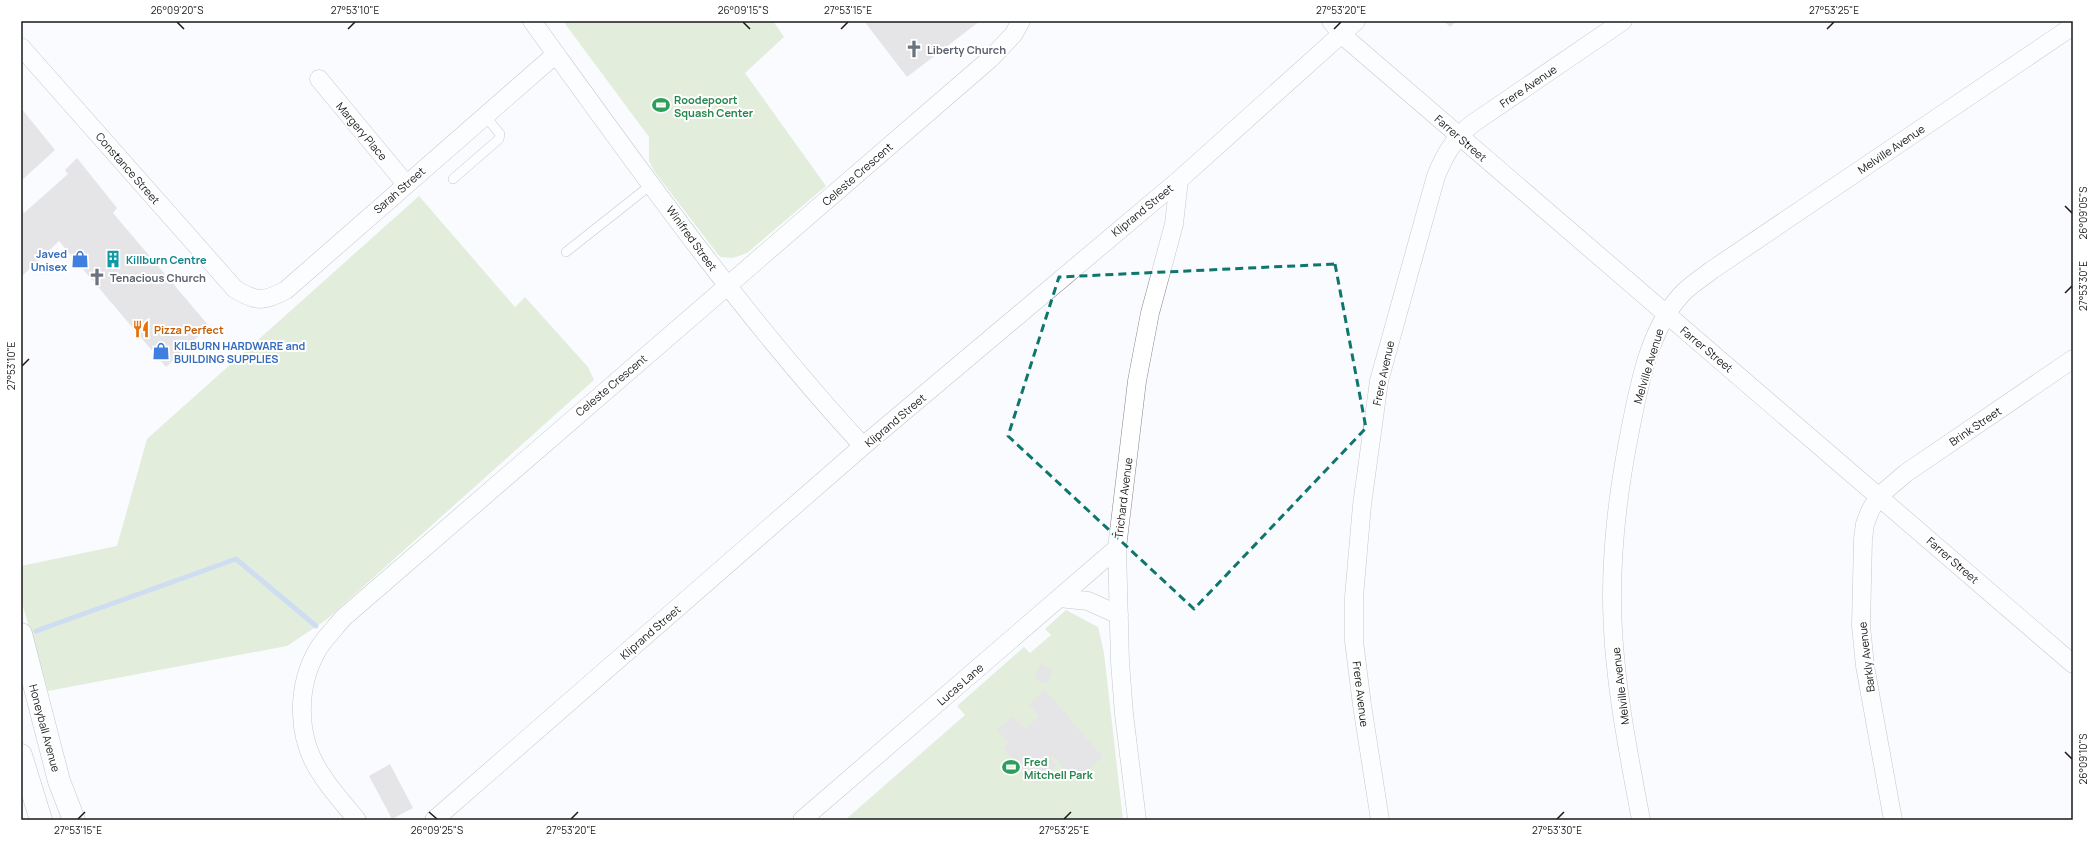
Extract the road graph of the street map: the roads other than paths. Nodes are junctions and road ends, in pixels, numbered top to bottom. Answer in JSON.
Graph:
{"nodes":[{"id":1,"x":532,"y":21,"type":"edge"},
{"id":2,"x":1021,"y":21,"type":"edge"},
{"id":3,"x":1356,"y":21,"type":"edge"},
{"id":4,"x":1623,"y":21,"type":"edge"},
{"id":5,"x":2073,"y":26,"type":"edge"},
{"id":6,"x":1336,"y":27,"type":"edge"},
{"id":7,"x":21,"y":47,"type":"edge"},
{"id":8,"x":556,"y":54,"type":"junction"},
{"id":9,"x":319,"y":79,"type":"dead end"},
{"id":10,"x":485,"y":116,"type":"junction"},
{"id":11,"x":1458,"y":136,"type":"junction"},
{"id":12,"x":453,"y":179,"type":"dead end"},
{"id":13,"x":1179,"y":180,"type":"junction"},
{"id":14,"x":406,"y":184,"type":"junction"},
{"id":15,"x":652,"y":184,"type":"junction"},
{"id":16,"x":566,"y":252,"type":"dead end"},
{"id":17,"x":728,"y":287,"type":"junction"},
{"id":18,"x":235,"y":289,"type":"joint"},
{"id":19,"x":1666,"y":315,"type":"junction"},
{"id":20,"x":2073,"y":359,"type":"edge"},
{"id":21,"x":863,"y":446,"type":"junction"},
{"id":22,"x":1879,"y":496,"type":"junction"},
{"id":23,"x":1117,"y":548,"type":"junction"},
{"id":24,"x":1059,"y":598,"type":"junction"},
{"id":25,"x":1119,"y":615,"type":"junction"},
{"id":26,"x":21,"y":634,"type":"edge"},
{"id":27,"x":2073,"y":664,"type":"edge"},
{"id":28,"x":21,"y":755,"type":"edge"},
{"id":29,"x":41,"y":820,"type":"edge"},
{"id":30,"x":74,"y":820,"type":"edge"},
{"id":31,"x":357,"y":820,"type":"edge"},
{"id":32,"x":434,"y":820,"type":"edge"},
{"id":33,"x":802,"y":820,"type":"edge"},
{"id":34,"x":1137,"y":820,"type":"edge"},
{"id":35,"x":1380,"y":820,"type":"edge"},
{"id":36,"x":1641,"y":820,"type":"edge"},
{"id":37,"x":1893,"y":820,"type":"edge"}],
"edges":[{"from":1,"to":8,"type":"street","name":"Winifred Street"},
{"from":2,"to":17,"type":"street","name":"Celeste Crescent"},
{"from":3,"to":6,"type":"street","name":"Kliprand Street"},
{"from":4,"to":11,"type":"street","name":"Frere Avenue"},
{"from":5,"to":19,"type":"street","name":"Melville Avenue"},
{"from":6,"to":11,"type":"street","name":"Farrer Street"},
{"from":6,"to":13,"type":"street","name":"Kliprand Street"},
{"from":7,"to":18,"type":"street","name":"Constance Street"},
{"from":8,"to":10,"type":"street","name":"Sarah Street"},
{"from":8,"to":15,"type":"street","name":"Winifred Street"},
{"from":9,"to":14,"type":"street","name":"Margery Place"},
{"from":10,"to":12,"type":"lane"},
{"from":10,"to":14,"type":"street","name":"Sarah Street"},
{"from":11,"to":19,"type":"street","name":"Farrer Street"},
{"from":11,"to":35,"type":"street","name":"Frere Avenue"},
{"from":13,"to":21,"type":"street","name":"Kliprand Street"},
{"from":13,"to":23,"type":"street","name":"Trichard Avenue"},
{"from":14,"to":18,"type":"street","name":"Sarah Street"},
{"from":15,"to":16,"type":"lane"},
{"from":15,"to":17,"type":"street","name":"Winifred Street"},
{"from":17,"to":21,"type":"street","name":"Winifred Street"},
{"from":17,"to":31,"type":"street","name":"Celeste Crescent"},
{"from":19,"to":22,"type":"street","name":"Farrer Street"},
{"from":19,"to":36,"type":"street","name":"Melville Avenue"},
{"from":20,"to":22,"type":"street","name":"Brink Street"},
{"from":21,"to":32,"type":"street","name":"Kliprand Street"},
{"from":22,"to":27,"type":"street","name":"Farrer Street"},
{"from":22,"to":37,"type":"street","name":"Barkly Avenue"},
{"from":23,"to":24,"type":"street","name":"Lucas Lane"},
{"from":23,"to":25,"type":"street","name":"Trichard Avenue"},
{"from":24,"to":25,"type":"street"},
{"from":24,"to":33,"type":"street","name":"Lucas Lane"},
{"from":25,"to":34,"type":"street","name":"Trichard Avenue"},
{"from":26,"to":30,"type":"street","name":"Honeyball Avenue"},
{"from":28,"to":29,"type":"street"}]}
